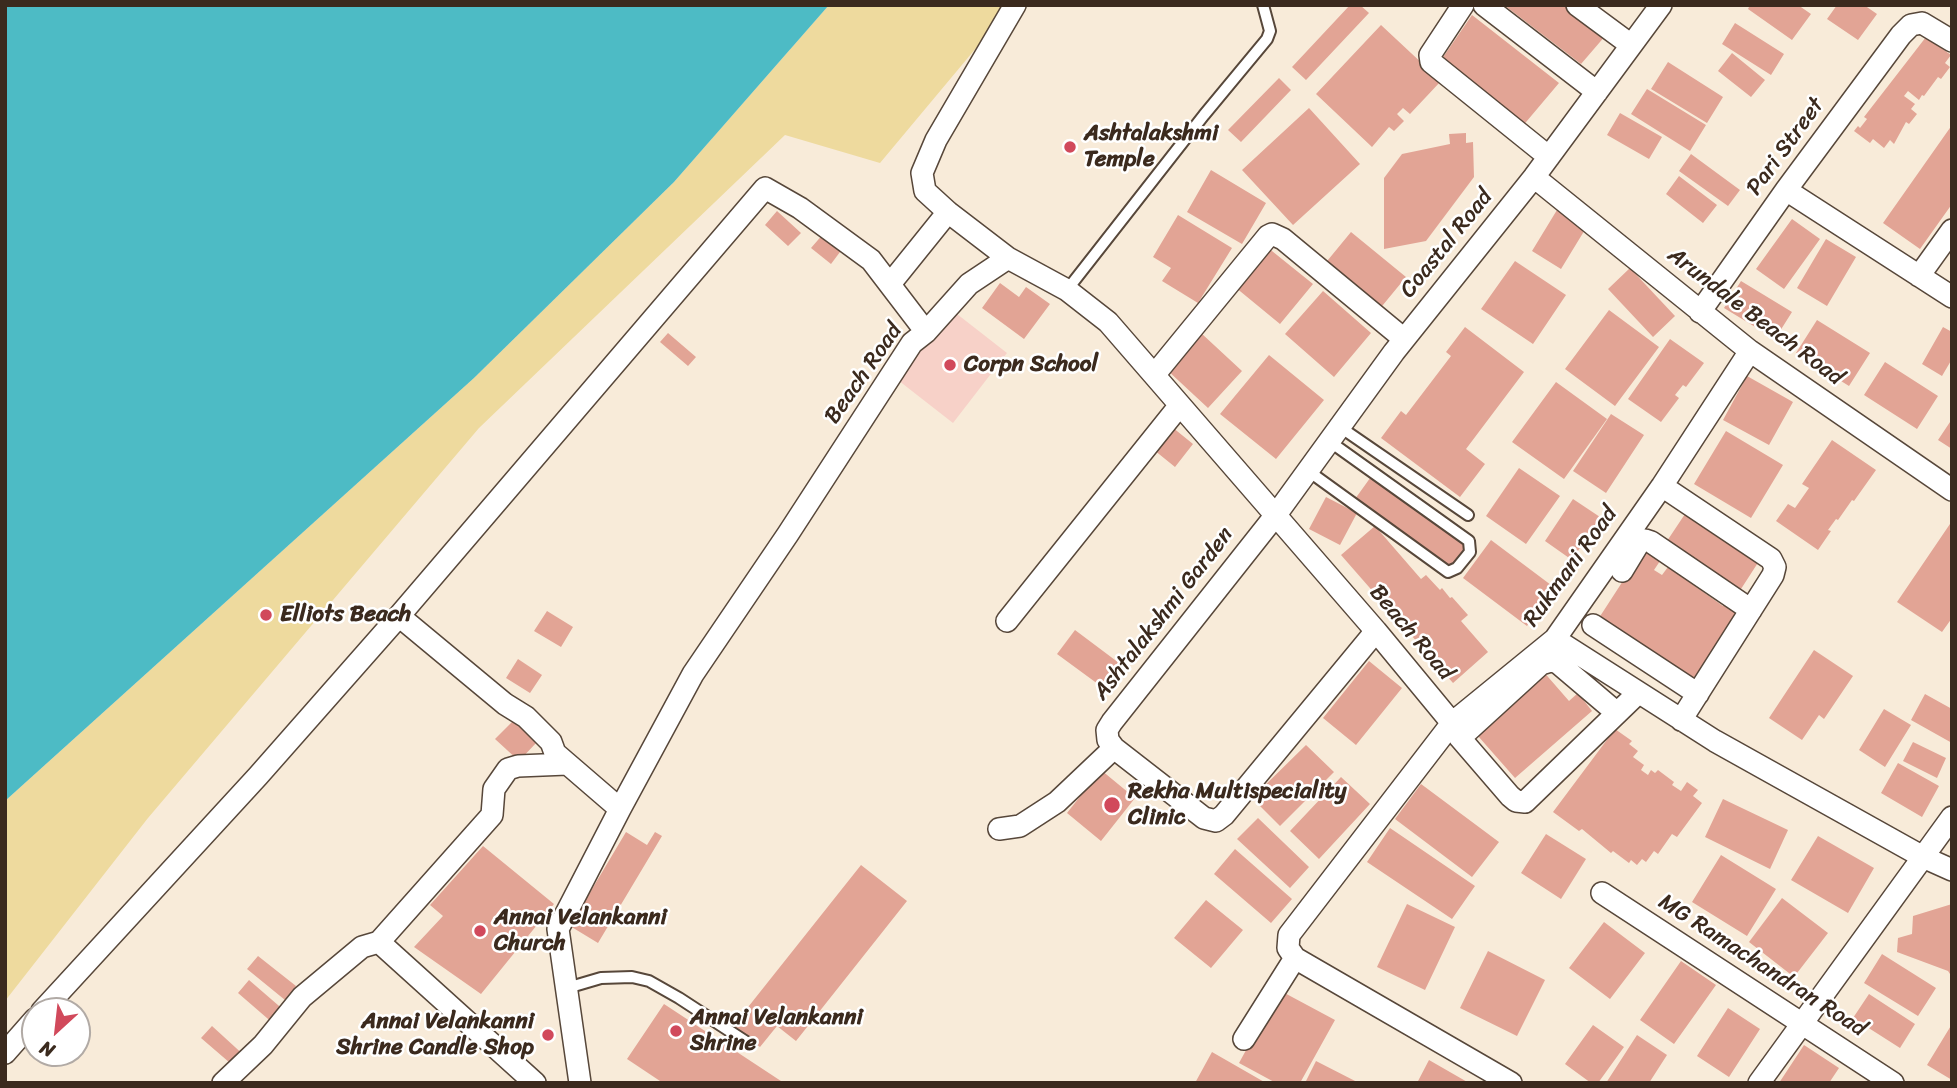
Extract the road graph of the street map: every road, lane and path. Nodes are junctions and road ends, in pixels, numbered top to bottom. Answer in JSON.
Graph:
{"nodes":[{"id":1,"x":1015,"y":5,"type":"edge"},
{"id":2,"x":1264,"y":5,"type":"edge"},
{"id":3,"x":1463,"y":5,"type":"edge"},
{"id":4,"x":1484,"y":5,"type":"edge"},
{"id":5,"x":1498,"y":5,"type":"edge"},
{"id":6,"x":1577,"y":5,"type":"edge"},
{"id":7,"x":1661,"y":5,"type":"edge"},
{"id":8,"x":1952,"y":41,"type":"edge"},
{"id":9,"x":1631,"y":45,"type":"junction"},
{"id":10,"x":1600,"y":88,"type":"junction"},
{"id":11,"x":1549,"y":157,"type":"junction"},
{"id":12,"x":1534,"y":177,"type":"junction"},
{"id":13,"x":1786,"y":190,"type":"junction"},
{"id":14,"x":948,"y":212,"type":"junction"},
{"id":15,"x":1952,"y":230,"type":"edge"},
{"id":16,"x":1008,"y":258,"type":"junction"},
{"id":17,"x":1919,"y":276,"type":"junction"},
{"id":18,"x":890,"y":284,"type":"junction"},
{"id":19,"x":1067,"y":290,"type":"junction"},
{"id":20,"x":1952,"y":297,"type":"edge"},
{"id":21,"x":1700,"y":312,"type":"junction"},
{"id":22,"x":926,"y":332,"type":"junction"},
{"id":23,"x":1405,"y":339,"type":"junction"},
{"id":24,"x":1750,"y":351,"type":"junction"},
{"id":25,"x":1155,"y":374,"type":"junction"},
{"id":26,"x":1180,"y":405,"type":"junction"},
{"id":27,"x":1334,"y":434,"type":"junction"},
{"id":28,"x":1307,"y":470,"type":"junction"},
{"id":29,"x":1662,"y":486,"type":"junction"},
{"id":30,"x":1952,"y":490,"type":"edge"},
{"id":31,"x":1468,"y":515,"type":"dead end"},
{"id":32,"x":1275,"y":516,"type":"junction"},
{"id":33,"x":1622,"y":571,"type":"dead end"},
{"id":34,"x":1751,"y":610,"type":"junction"},
{"id":35,"x":399,"y":616,"type":"junction"},
{"id":36,"x":1007,"y":621,"type":"dead end"},
{"id":37,"x":1593,"y":625,"type":"dead end"},
{"id":38,"x":1376,"y":631,"type":"junction"},
{"id":39,"x":1555,"y":639,"type":"junction"},
{"id":40,"x":1614,"y":639,"type":"junction"},
{"id":41,"x":1597,"y":666,"type":"junction"},
{"id":42,"x":1638,"y":693,"type":"junction"},
{"id":43,"x":1698,"y":694,"type":"junction"},
{"id":44,"x":1617,"y":713,"type":"junction"},
{"id":45,"x":1681,"y":720,"type":"junction"},
{"id":46,"x":1456,"y":730,"type":"junction"},
{"id":47,"x":1114,"y":748,"type":"junction"},
{"id":48,"x":567,"y":764,"type":"junction"},
{"id":49,"x":620,"y":809,"type":"junction"},
{"id":50,"x":1952,"y":817,"type":"edge"},
{"id":51,"x":999,"y":829,"type":"dead end"},
{"id":52,"x":1923,"y":856,"type":"junction"},
{"id":53,"x":1952,"y":870,"type":"edge"},
{"id":54,"x":1602,"y":893,"type":"dead end"},
{"id":55,"x":379,"y":943,"type":"junction"},
{"id":56,"x":1295,"y":958,"type":"junction"},
{"id":57,"x":566,"y":988,"type":"junction"},
{"id":58,"x":55,"y":997,"type":"edge"},
{"id":59,"x":1802,"y":1023,"type":"junction"},
{"id":60,"x":21,"y":1035,"type":"edge"},
{"id":61,"x":1244,"y":1039,"type":"dead end"},
{"id":62,"x":751,"y":1045,"type":"dead end"},
{"id":63,"x":5,"y":1053,"type":"edge"},
{"id":64,"x":223,"y":1083,"type":"edge"},
{"id":65,"x":535,"y":1083,"type":"edge"},
{"id":66,"x":580,"y":1083,"type":"edge"},
{"id":67,"x":1511,"y":1083,"type":"edge"},
{"id":68,"x":1759,"y":1083,"type":"edge"},
{"id":69,"x":1893,"y":1083,"type":"edge"}],
"edges":[{"from":1,"to":14,"type":"street"},
{"from":2,"to":19,"type":"lane"},
{"from":3,"to":11,"type":"street"},
{"from":4,"to":10,"type":"street"},
{"from":5,"to":10,"type":"street"},
{"from":6,"to":9,"type":"street"},
{"from":7,"to":9,"type":"street","name":"Coastal Road"},
{"from":8,"to":13,"type":"street","name":"Pari Street"},
{"from":9,"to":10,"type":"street","name":"Coastal Road"},
{"from":10,"to":11,"type":"street","name":"Coastal Road"},
{"from":11,"to":12,"type":"street","name":"Coastal Road"},
{"from":12,"to":21,"type":"street","name":"Arundale Beach Road"},
{"from":12,"to":23,"type":"street","name":"Coastal Road"},
{"from":13,"to":17,"type":"street"},
{"from":13,"to":21,"type":"street","name":"Pari Street"},
{"from":14,"to":16,"type":"street"},
{"from":14,"to":18,"type":"street"},
{"from":15,"to":17,"type":"street"},
{"from":16,"to":19,"type":"street","name":"Beach Road"},
{"from":16,"to":22,"type":"street","name":"Beach Road"},
{"from":17,"to":20,"type":"street"},
{"from":18,"to":22,"type":"street"},
{"from":18,"to":35,"type":"street"},
{"from":19,"to":25,"type":"street","name":"Beach Road"},
{"from":21,"to":24,"type":"street","name":"Arundale Beach Road"},
{"from":22,"to":49,"type":"street","name":"Beach Road"},
{"from":23,"to":25,"type":"street"},
{"from":23,"to":27,"type":"street","name":"Coastal Road"},
{"from":24,"to":29,"type":"street","name":"Rukmani Road"},
{"from":24,"to":30,"type":"street","name":"Arundale Beach Road"},
{"from":25,"to":26,"type":"street","name":"Beach Road"},
{"from":26,"to":32,"type":"street","name":"Beach Road"},
{"from":26,"to":36,"type":"street"},
{"from":27,"to":28,"type":"street","name":"Coastal Road"},
{"from":27,"to":28,"type":"lane"},
{"from":27,"to":31,"type":"lane"},
{"from":28,"to":32,"type":"street","name":"Coastal Road"},
{"from":29,"to":34,"type":"street"},
{"from":29,"to":39,"type":"street","name":"Rukmani Road"},
{"from":32,"to":38,"type":"street","name":"Beach Road"},
{"from":32,"to":47,"type":"street","name":"Ashtalakshmi Garden"},
{"from":33,"to":34,"type":"street"},
{"from":34,"to":43,"type":"street"},
{"from":35,"to":48,"type":"street"},
{"from":35,"to":58,"type":"street"},
{"from":37,"to":40,"type":"street"},
{"from":38,"to":46,"type":"street","name":"Beach Road"},
{"from":38,"to":47,"type":"street"},
{"from":39,"to":41,"type":"street"},
{"from":39,"to":46,"type":"street","name":"Rukmani Road"},
{"from":40,"to":41,"type":"street"},
{"from":40,"to":43,"type":"street"},
{"from":41,"to":42,"type":"street"},
{"from":42,"to":44,"type":"street"},
{"from":42,"to":45,"type":"street"},
{"from":43,"to":45,"type":"street"},
{"from":44,"to":46,"type":"street"},
{"from":44,"to":46,"type":"street","name":"Beach Road"},
{"from":45,"to":52,"type":"street"},
{"from":46,"to":56,"type":"street","name":"Rukmani Road"},
{"from":47,"to":51,"type":"street"},
{"from":48,"to":49,"type":"street"},
{"from":48,"to":55,"type":"street"},
{"from":49,"to":57,"type":"street","name":"Beach Road"},
{"from":50,"to":52,"type":"street"},
{"from":52,"to":53,"type":"street"},
{"from":52,"to":59,"type":"street"},
{"from":54,"to":59,"type":"street","name":"MG Ramachandran Road"},
{"from":55,"to":64,"type":"street"},
{"from":55,"to":65,"type":"street"},
{"from":56,"to":61,"type":"street"},
{"from":56,"to":67,"type":"street"},
{"from":57,"to":62,"type":"lane"},
{"from":57,"to":66,"type":"street","name":"Beach Road"},
{"from":59,"to":68,"type":"street"},
{"from":59,"to":69,"type":"street","name":"MG Ramachandran Road"},
{"from":60,"to":63,"type":"street"}]}
